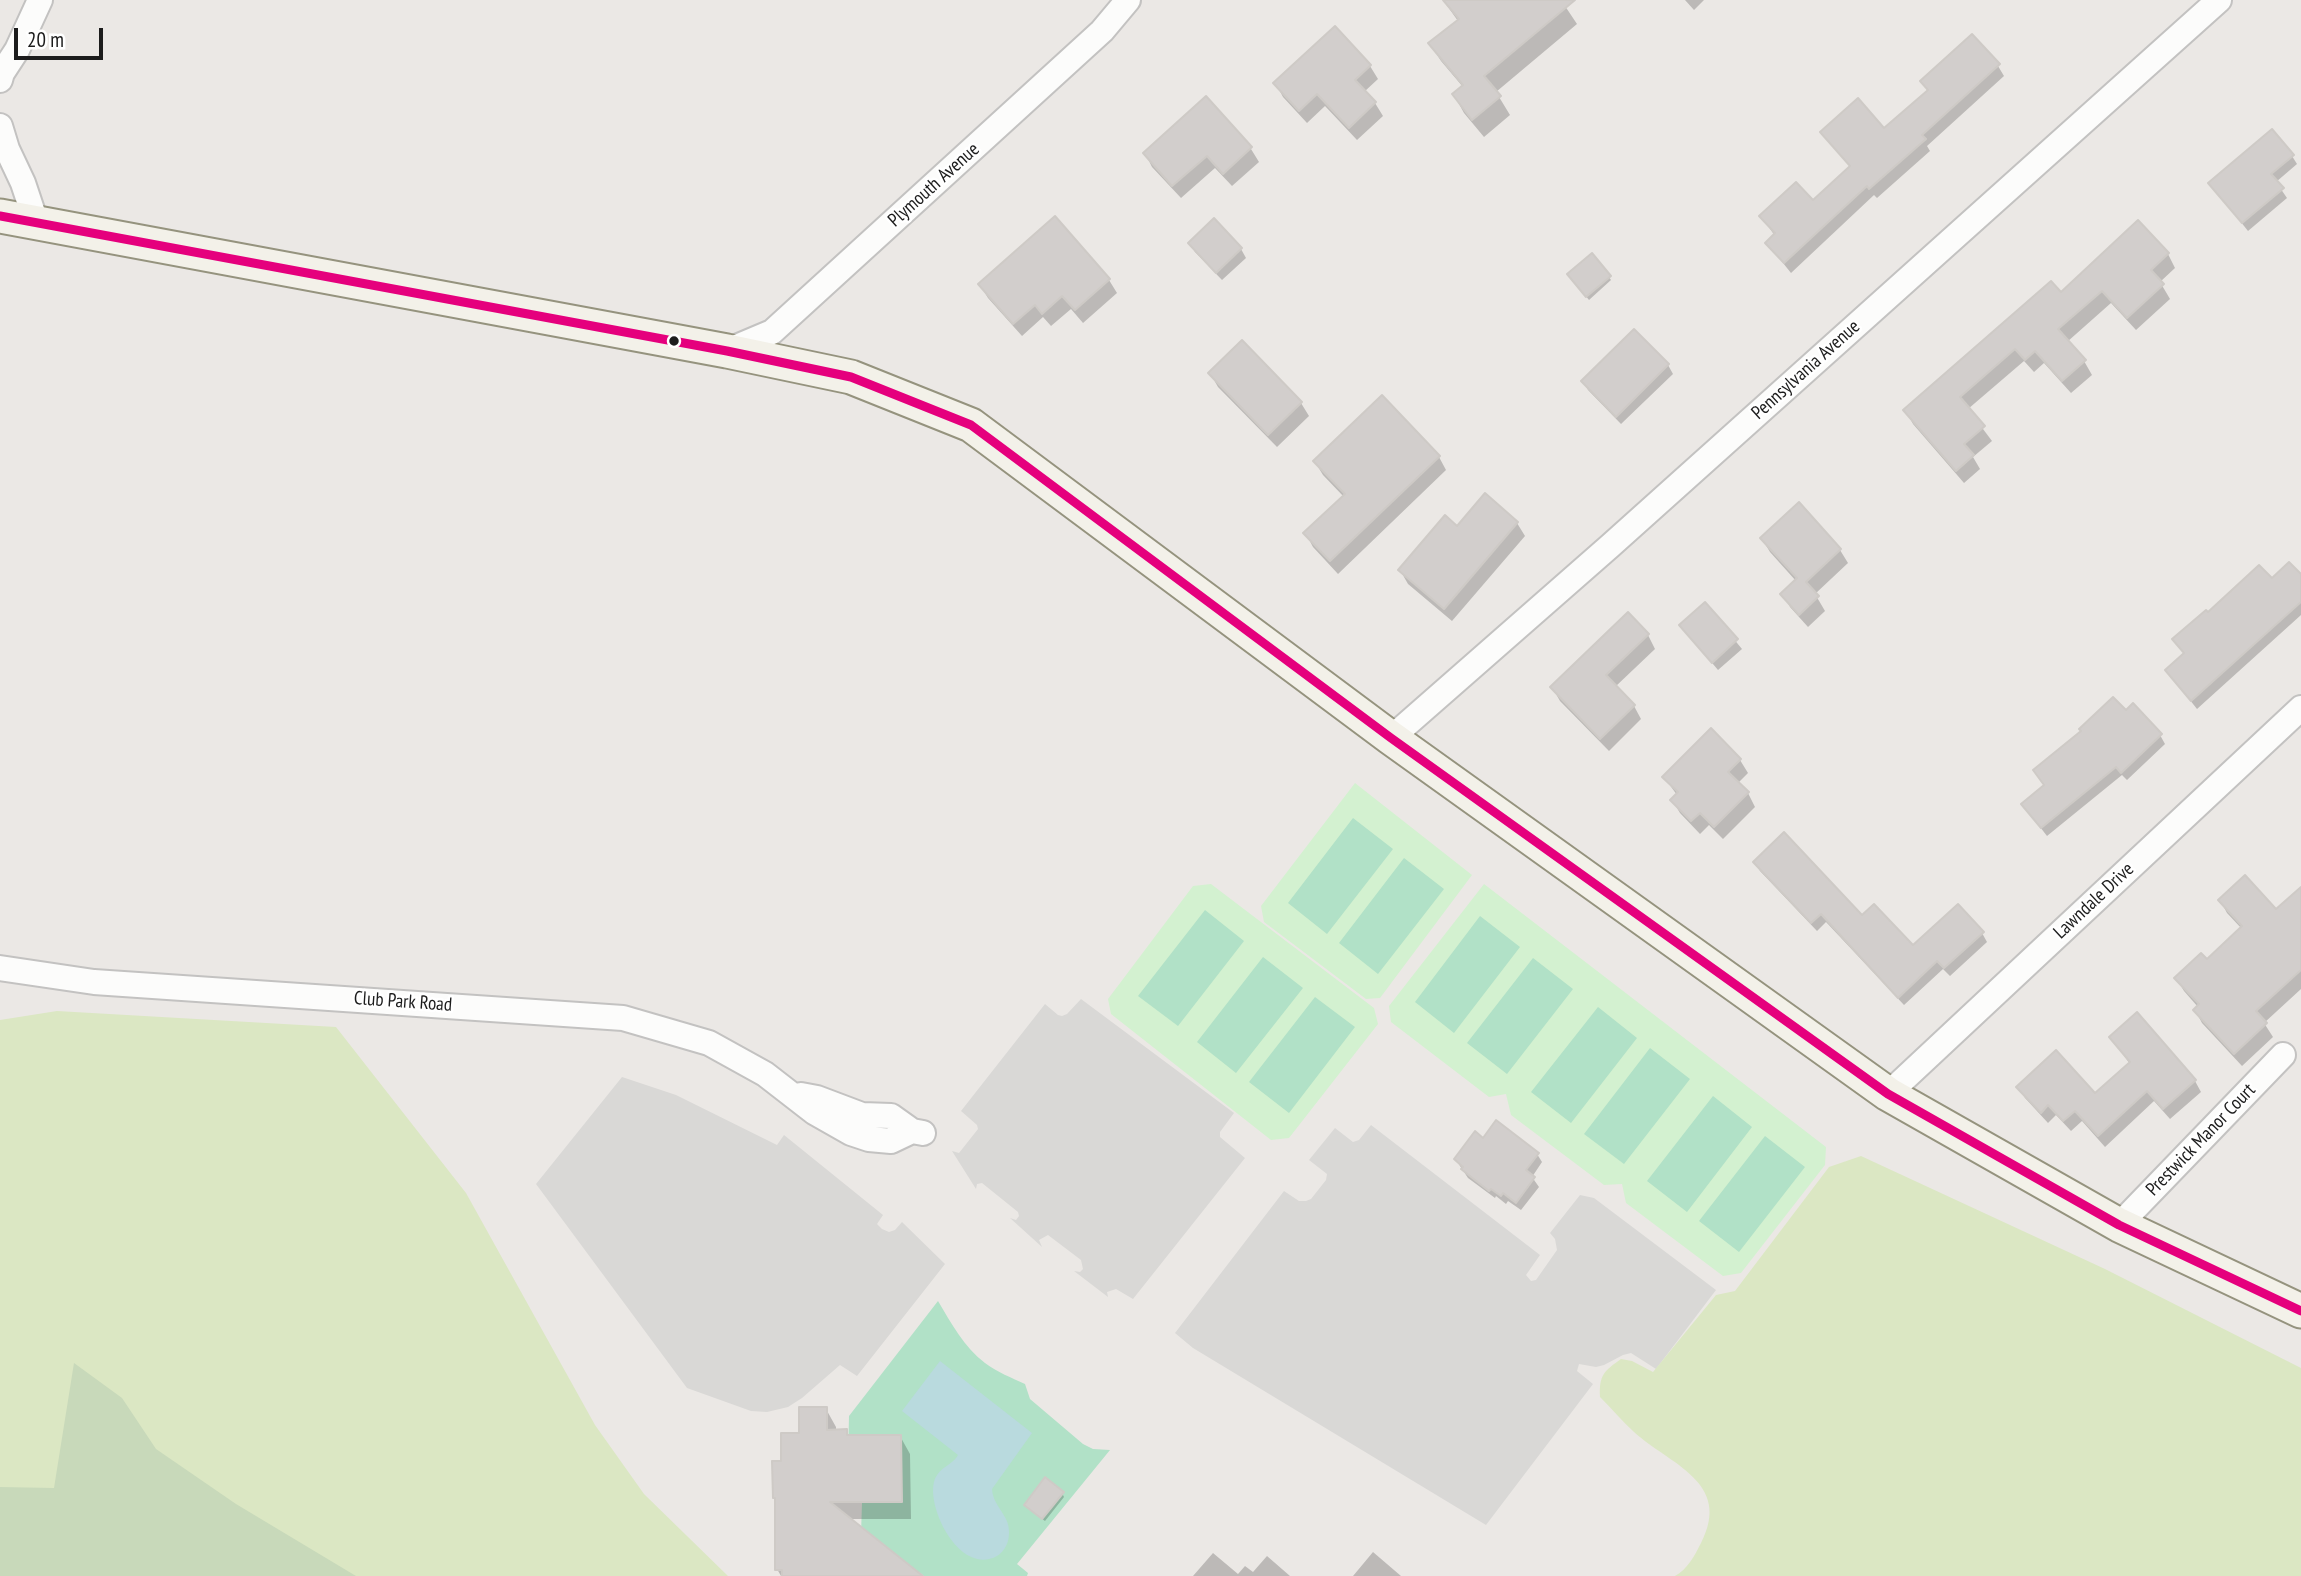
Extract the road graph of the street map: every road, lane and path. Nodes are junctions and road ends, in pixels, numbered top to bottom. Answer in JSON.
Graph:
{"nodes":[{"id":1,"x":40,"y":0,"type":"edge"},
{"id":2,"x":1128,"y":0,"type":"edge"},
{"id":3,"x":2219,"y":0,"type":"edge"},
{"id":4,"x":0,"y":80,"type":"edge"},
{"id":5,"x":0,"y":125,"type":"edge"},
{"id":6,"x":0,"y":216,"type":"edge"},
{"id":7,"x":36,"y":222,"type":"junction"},
{"id":8,"x":727,"y":351,"type":"junction"},
{"id":9,"x":2301,"y":708,"type":"edge"},
{"id":10,"x":1391,"y":738,"type":"junction"},
{"id":11,"x":0,"y":968,"type":"edge"},
{"id":12,"x":2283,"y":1055,"type":"dead end"},
{"id":13,"x":1888,"y":1094,"type":"junction"},
{"id":14,"x":920,"y":1132,"type":"dead end"},
{"id":15,"x":2119,"y":1225,"type":"junction"},
{"id":16,"x":2301,"y":1311,"type":"edge"}],
"edges":[{"from":1,"to":4,"type":"street"},
{"from":2,"to":8,"type":"street","name":"Plymouth Avenue"},
{"from":3,"to":10,"type":"street","name":"Pennsylvania Avenue"},
{"from":5,"to":7,"type":"street"},
{"from":6,"to":7,"type":"main road"},
{"from":7,"to":8,"type":"main road"},
{"from":8,"to":10,"type":"main road"},
{"from":9,"to":13,"type":"street","name":"Lawndale Drive"},
{"from":10,"to":13,"type":"main road"},
{"from":11,"to":14,"type":"street","name":"Club Park Road"},
{"from":12,"to":15,"type":"street","name":"Prestwick Manor Court"},
{"from":13,"to":15,"type":"main road"},
{"from":15,"to":16,"type":"main road"}]}
